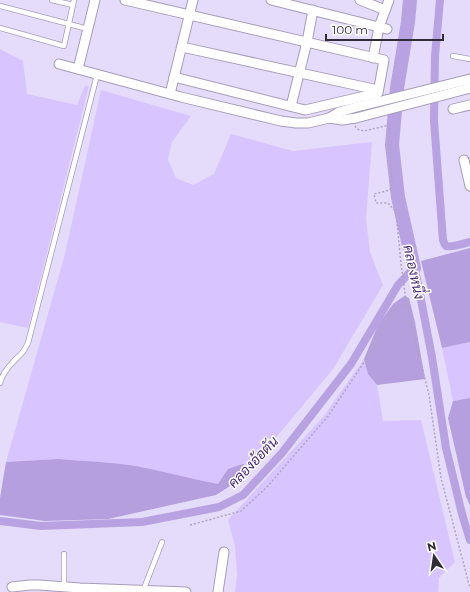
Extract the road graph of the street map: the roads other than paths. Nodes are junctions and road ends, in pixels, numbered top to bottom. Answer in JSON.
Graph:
{"nodes":[{"id":1,"x":52,"y":0,"type":"edge"},
{"id":2,"x":95,"y":0,"type":"edge"},
{"id":3,"x":125,"y":0,"type":"edge"},
{"id":4,"x":194,"y":0,"type":"edge"},
{"id":5,"x":271,"y":0,"type":"edge"},
{"id":6,"x":360,"y":0,"type":"edge"},
{"id":7,"x":389,"y":0,"type":"edge"},
{"id":8,"x":74,"y":3,"type":"edge"},
{"id":9,"x":299,"y":3,"type":"edge"},
{"id":10,"x":0,"y":6,"type":"edge"},
{"id":11,"x":313,"y":10,"type":"junction"},
{"id":12,"x":385,"y":10,"type":"junction"},
{"id":13,"x":190,"y":15,"type":"junction"},
{"id":14,"x":68,"y":24,"type":"junction"},
{"id":15,"x":0,"y":28,"type":"edge"},
{"id":16,"x":383,"y":28,"type":"junction"},
{"id":17,"x":88,"y":29,"type":"junction"},
{"id":18,"x":307,"y":42,"type":"junction"},
{"id":19,"x":182,"y":47,"type":"junction"},
{"id":20,"x":453,"y":56,"type":"dead end"},
{"id":21,"x":373,"y":58,"type":"junction"},
{"id":22,"x":470,"y":59,"type":"edge"},
{"id":23,"x":60,"y":64,"type":"dead end"},
{"id":24,"x":78,"y":69,"type":"junction"},
{"id":25,"x":299,"y":74,"type":"junction"},
{"id":26,"x":97,"y":75,"type":"junction"},
{"id":27,"x":174,"y":77,"type":"junction"},
{"id":28,"x":466,"y":80,"type":"edge"},
{"id":29,"x":468,"y":89,"type":"edge"},
{"id":30,"x":378,"y":90,"type":"junction"},
{"id":31,"x":170,"y":94,"type":"junction"},
{"id":32,"x":470,"y":105,"type":"edge"},
{"id":33,"x":291,"y":106,"type":"junction"},
{"id":34,"x":453,"y":109,"type":"dead end"},
{"id":35,"x":329,"y":118,"type":"junction"},
{"id":36,"x":464,"y":160,"type":"dead end"},
{"id":37,"x":470,"y":186,"type":"edge"},
{"id":38,"x":0,"y":383,"type":"edge"},
{"id":39,"x":162,"y":542,"type":"dead end"},
{"id":40,"x":224,"y":552,"type":"dead end"},
{"id":41,"x":64,"y":554,"type":"dead end"},
{"id":42,"x":12,"y":587,"type":"dead end"},
{"id":43,"x":64,"y":587,"type":"junction"},
{"id":44,"x":143,"y":590,"type":"junction"},
{"id":45,"x":186,"y":592,"type":"edge"},
{"id":46,"x":218,"y":592,"type":"edge"}],
"edges":[{"from":1,"to":8,"type":"lane"},
{"from":2,"to":17,"type":"street"},
{"from":3,"to":13,"type":"street"},
{"from":4,"to":13,"type":"street"},
{"from":5,"to":9,"type":"street"},
{"from":6,"to":12,"type":"street"},
{"from":7,"to":12,"type":"street"},
{"from":8,"to":14,"type":"lane"},
{"from":9,"to":11,"type":"street"},
{"from":10,"to":14,"type":"lane"},
{"from":11,"to":16,"type":"street"},
{"from":11,"to":18,"type":"street"},
{"from":12,"to":16,"type":"street"},
{"from":13,"to":18,"type":"street"},
{"from":13,"to":19,"type":"street"},
{"from":14,"to":15,"type":"lane"},
{"from":14,"to":17,"type":"lane"},
{"from":16,"to":21,"type":"street"},
{"from":17,"to":24,"type":"street"},
{"from":18,"to":21,"type":"street"},
{"from":18,"to":25,"type":"street"},
{"from":19,"to":25,"type":"street"},
{"from":19,"to":27,"type":"street"},
{"from":20,"to":22,"type":"lane"},
{"from":21,"to":30,"type":"street"},
{"from":23,"to":24,"type":"street"},
{"from":24,"to":26,"type":"street"},
{"from":25,"to":30,"type":"street"},
{"from":25,"to":33,"type":"street"},
{"from":26,"to":31,"type":"street"},
{"from":26,"to":38,"type":"lane"},
{"from":27,"to":31,"type":"street"},
{"from":27,"to":33,"type":"street"},
{"from":28,"to":35,"type":"street"},
{"from":29,"to":35,"type":"street"},
{"from":30,"to":33,"type":"street"},
{"from":31,"to":35,"type":"street"},
{"from":32,"to":34,"type":"street"},
{"from":36,"to":37,"type":"street"},
{"from":39,"to":44,"type":"lane"},
{"from":40,"to":46,"type":"street"},
{"from":41,"to":43,"type":"lane"},
{"from":42,"to":43,"type":"street"},
{"from":43,"to":44,"type":"street"},
{"from":44,"to":45,"type":"street"}]}
